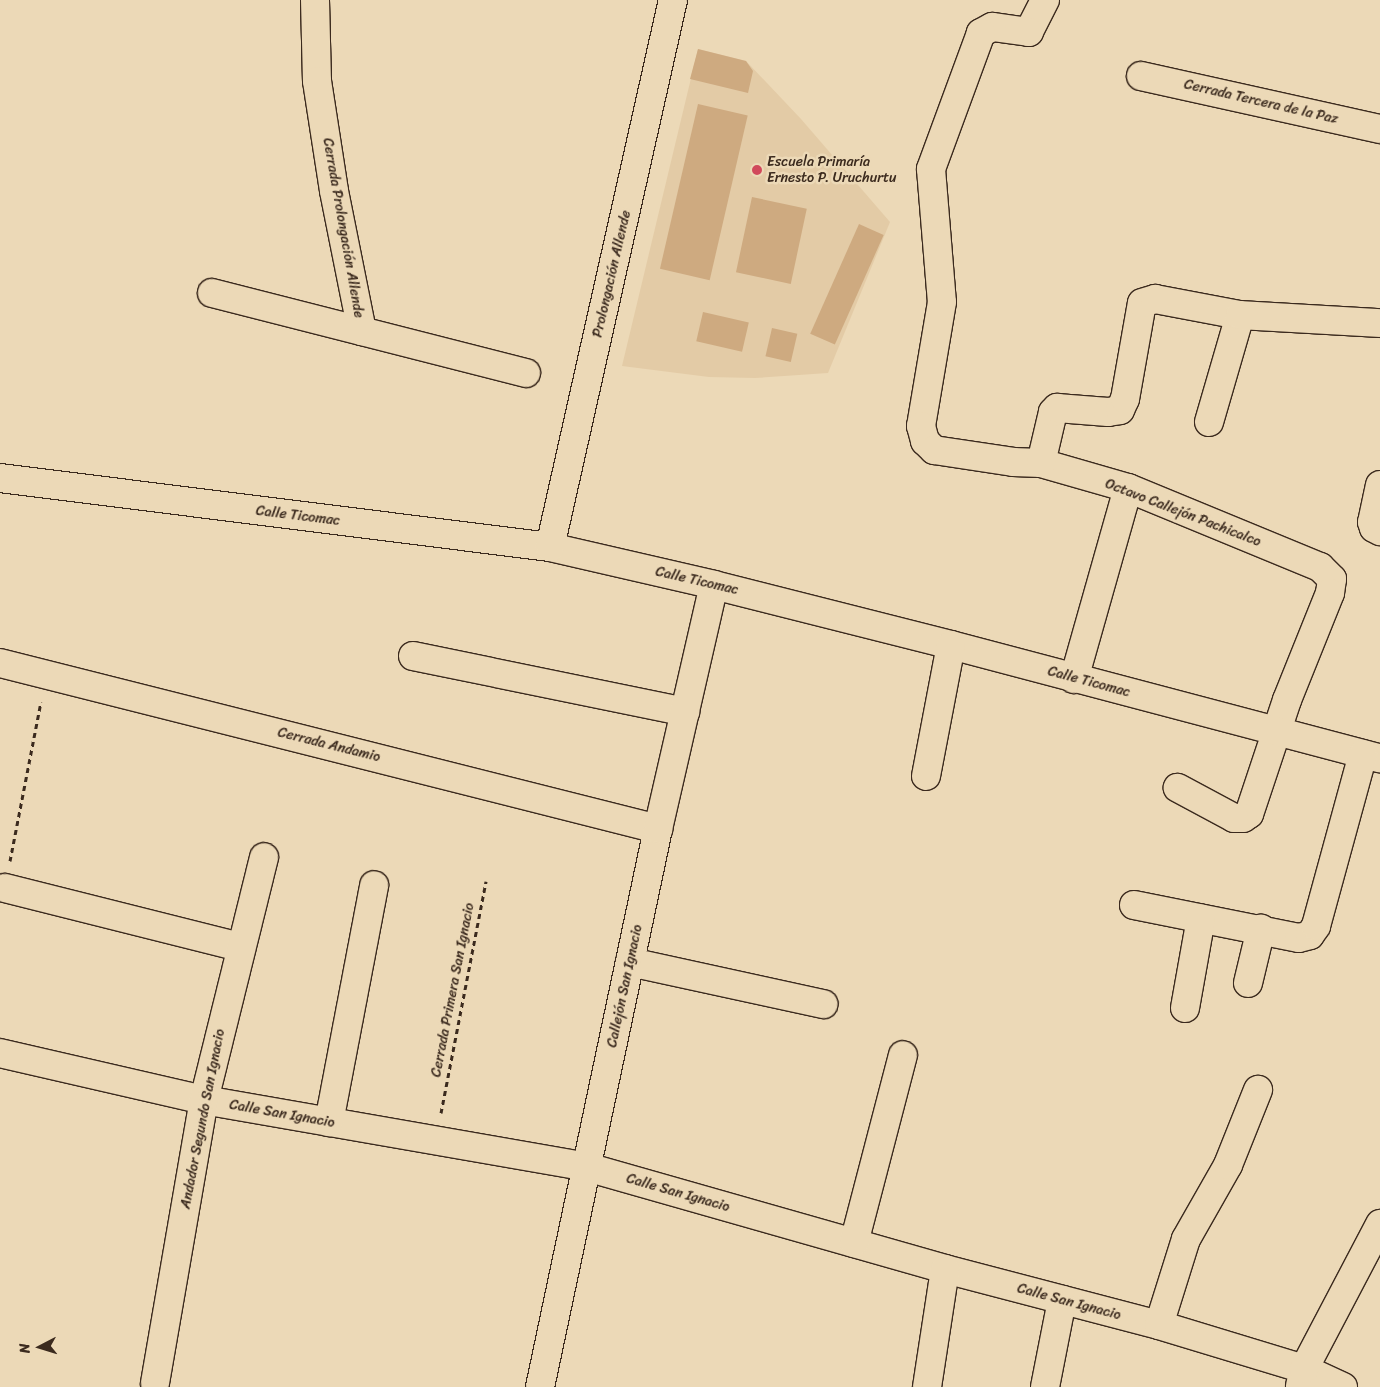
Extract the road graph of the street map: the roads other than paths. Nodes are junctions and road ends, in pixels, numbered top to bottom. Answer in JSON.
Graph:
{"nodes":[{"id":1,"x":314,"y":0,"type":"edge"},
{"id":2,"x":673,"y":0,"type":"edge"},
{"id":3,"x":1045,"y":0,"type":"edge"},
{"id":4,"x":1141,"y":76,"type":"dead end"},
{"id":5,"x":1380,"y":129,"type":"edge"},
{"id":6,"x":212,"y":293,"type":"dead end"},
{"id":7,"x":1240,"y":315,"type":"junction"},
{"id":8,"x":1380,"y":323,"type":"edge"},
{"id":9,"x":362,"y":331,"type":"junction"},
{"id":10,"x":526,"y":373,"type":"dead end"},
{"id":11,"x":1209,"y":422,"type":"dead end"},
{"id":12,"x":1040,"y":463,"type":"junction"},
{"id":13,"x":0,"y":478,"type":"edge"},
{"id":14,"x":1380,"y":485,"type":"edge"},
{"id":15,"x":1128,"y":488,"type":"junction"},
{"id":16,"x":1380,"y":531,"type":"edge"},
{"id":17,"x":550,"y":547,"type":"junction"},
{"id":18,"x":714,"y":585,"type":"junction"},
{"id":19,"x":951,"y":644,"type":"junction"},
{"id":20,"x":413,"y":656,"type":"dead end"},
{"id":21,"x":0,"y":662,"type":"edge"},
{"id":22,"x":1074,"y":678,"type":"junction"},
{"id":23,"x":685,"y":712,"type":"junction"},
{"id":24,"x":1277,"y":731,"type":"junction"},
{"id":25,"x":1372,"y":756,"type":"edge"},
{"id":26,"x":926,"y":776,"type":"dead end"},
{"id":27,"x":1178,"y":788,"type":"dead end"},
{"id":28,"x":658,"y":829,"type":"junction"},
{"id":29,"x":264,"y":857,"type":"dead end"},
{"id":30,"x":374,"y":885,"type":"dead end"},
{"id":31,"x":4,"y":888,"type":"road end"},
{"id":32,"x":1134,"y":906,"type":"dead end"},
{"id":33,"x":1201,"y":918,"type":"junction"},
{"id":34,"x":1261,"y":929,"type":"junction"},
{"id":35,"x":240,"y":946,"type":"junction"},
{"id":36,"x":630,"y":962,"type":"junction"},
{"id":37,"x":1248,"y":983,"type":"dead end"},
{"id":38,"x":823,"y":1004,"type":"dead end"},
{"id":39,"x":1185,"y":1008,"type":"dead end"},
{"id":40,"x":0,"y":1053,"type":"edge"},
{"id":41,"x":903,"y":1055,"type":"dead end"},
{"id":42,"x":1258,"y":1090,"type":"dead end"},
{"id":43,"x":204,"y":1100,"type":"junction"},
{"id":44,"x":328,"y":1122,"type":"junction"},
{"id":45,"x":587,"y":1168,"type":"junction"},
{"id":46,"x":1380,"y":1224,"type":"edge"},
{"id":47,"x":854,"y":1243,"type":"junction"},
{"id":48,"x":945,"y":1269,"type":"junction"},
{"id":49,"x":1062,"y":1300,"type":"junction"},
{"id":50,"x":1159,"y":1325,"type":"junction"},
{"id":51,"x":1302,"y":1378,"type":"edge"},
{"id":52,"x":155,"y":1383,"type":"dead end"},
{"id":53,"x":540,"y":1387,"type":"edge"},
{"id":54,"x":927,"y":1387,"type":"edge"},
{"id":55,"x":1045,"y":1387,"type":"edge"},
{"id":56,"x":1343,"y":1387,"type":"edge"}],
"edges":[{"from":1,"to":9,"type":"street","name":"Cerrada Prolongación Allende"},
{"from":2,"to":17,"type":"street","name":"Prolongación Allende"},
{"from":3,"to":12,"type":"street","name":"Octavo Callejón Pachicalco"},
{"from":4,"to":5,"type":"street","name":"Cerrada Tercera de la Paz"},
{"from":6,"to":9,"type":"street","name":"Cerrada Prolongación Allende"},
{"from":7,"to":8,"type":"street"},
{"from":7,"to":11,"type":"street"},
{"from":7,"to":12,"type":"street"},
{"from":9,"to":10,"type":"street"},
{"from":12,"to":15,"type":"street","name":"Octavo Callejón Pachicalco"},
{"from":13,"to":17,"type":"street","name":"Calle Ticomac"},
{"from":14,"to":16,"type":"street"},
{"from":15,"to":22,"type":"street"},
{"from":15,"to":24,"type":"street","name":"Octavo Callejón Pachicalco"},
{"from":17,"to":18,"type":"street","name":"Calle Ticomac"},
{"from":18,"to":19,"type":"street","name":"Calle Ticomac"},
{"from":18,"to":23,"type":"street","name":"Callejón San Ignacio"},
{"from":19,"to":22,"type":"street","name":"Calle Ticomac"},
{"from":19,"to":26,"type":"street"},
{"from":20,"to":23,"type":"street"},
{"from":21,"to":28,"type":"street","name":"Cerrada Andamio"},
{"from":22,"to":24,"type":"street","name":"Calle Ticomac"},
{"from":23,"to":28,"type":"street","name":"Callejón San Ignacio"},
{"from":24,"to":25,"type":"street","name":"Calle Ticomac"},
{"from":24,"to":27,"type":"street"},
{"from":25,"to":34,"type":"street"},
{"from":28,"to":36,"type":"street","name":"Callejón San Ignacio"},
{"from":29,"to":35,"type":"street","name":"Andador Segundo San Ignacio"},
{"from":30,"to":44,"type":"street"},
{"from":31,"to":35,"type":"street"},
{"from":32,"to":33,"type":"street"},
{"from":33,"to":34,"type":"street"},
{"from":33,"to":39,"type":"street"},
{"from":34,"to":37,"type":"street"},
{"from":35,"to":43,"type":"street","name":"Andador Segundo San Ignacio"},
{"from":36,"to":38,"type":"street"},
{"from":36,"to":45,"type":"street","name":"Callejón San Ignacio"},
{"from":40,"to":43,"type":"street","name":"Calle San Ignacio"},
{"from":41,"to":47,"type":"street"},
{"from":42,"to":50,"type":"street"},
{"from":43,"to":44,"type":"street","name":"Calle San Ignacio"},
{"from":43,"to":52,"type":"street","name":"Andador Segundo San Ignacio"},
{"from":44,"to":45,"type":"street","name":"Calle San Ignacio"},
{"from":45,"to":47,"type":"street","name":"Calle San Ignacio"},
{"from":45,"to":53,"type":"street","name":"Callejón San Ignacio"},
{"from":46,"to":51,"type":"street"},
{"from":47,"to":48,"type":"street","name":"Calle San Ignacio"},
{"from":48,"to":49,"type":"street","name":"Calle San Ignacio"},
{"from":48,"to":54,"type":"street"},
{"from":49,"to":50,"type":"street","name":"Calle San Ignacio"},
{"from":49,"to":55,"type":"street"},
{"from":50,"to":51,"type":"street","name":"Calle San Ignacio"},
{"from":51,"to":56,"type":"street","name":"Calle San Ignacio"}]}
